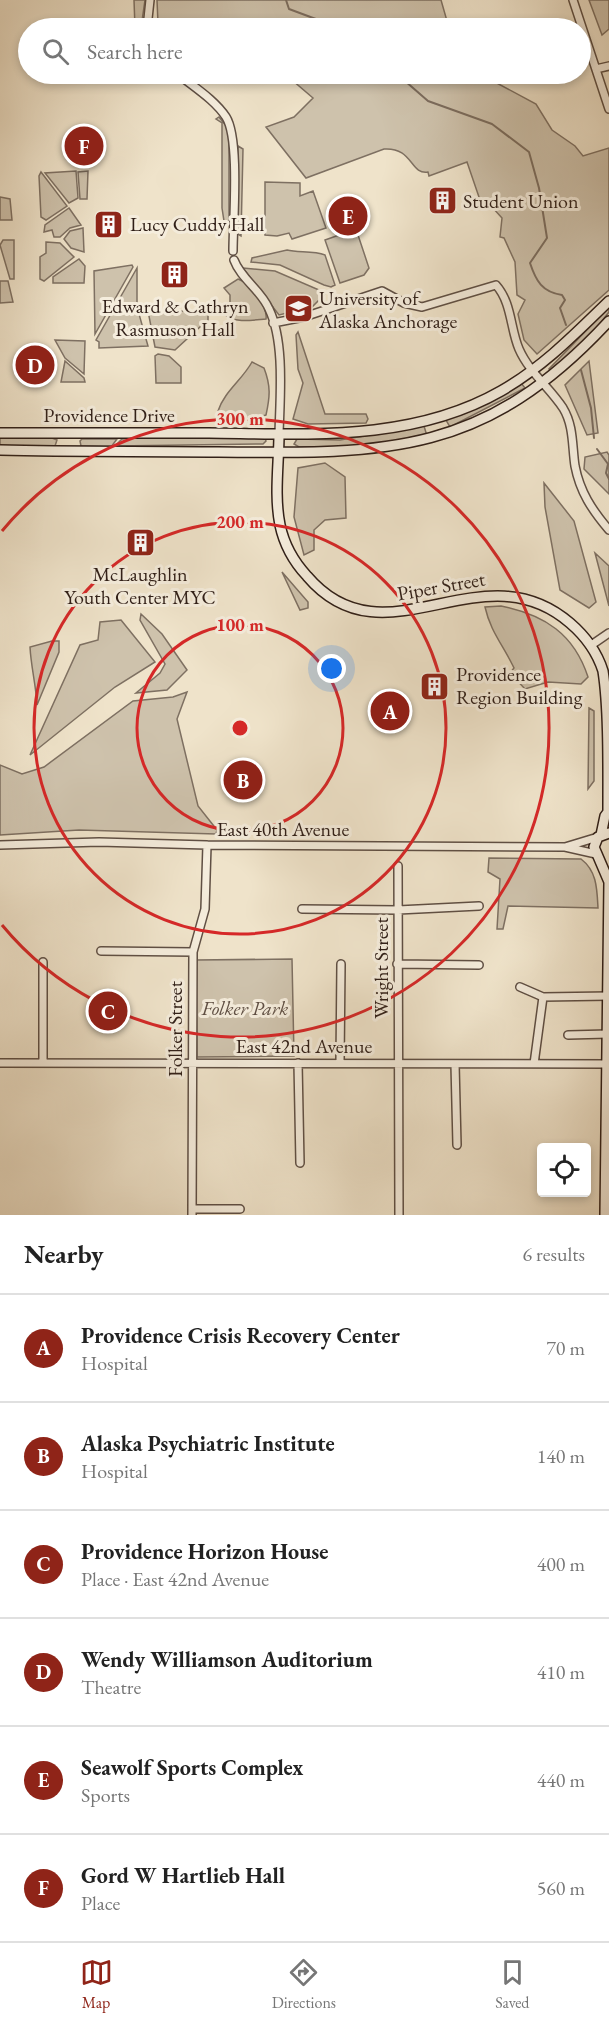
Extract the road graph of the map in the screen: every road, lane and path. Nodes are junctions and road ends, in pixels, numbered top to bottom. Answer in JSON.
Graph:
{"nodes":[{"id":1,"x":150,"y":0,"type":"edge"},
{"id":2,"x":573,"y":0,"type":"edge"},
{"id":3,"x":148,"y":18,"type":"edge"},
{"id":4,"x":579,"y":18,"type":"edge"},
{"id":5,"x":591,"y":54,"type":"edge"},
{"id":6,"x":609,"y":66,"type":"edge"},
{"id":7,"x":596,"y":69,"type":"junction"},
{"id":8,"x":190,"y":84,"type":"edge"},
{"id":9,"x":609,"y":109,"type":"edge"},
{"id":10,"x":233,"y":251,"type":"dead end"},
{"id":11,"x":235,"y":263,"type":"dead end"},
{"id":12,"x":609,"y":301,"type":"edge"},
{"id":13,"x":609,"y":321,"type":"edge"},
{"id":14,"x":273,"y":323,"type":"junction"},
{"id":15,"x":533,"y":370,"type":"junction"},
{"id":16,"x":543,"y":384,"type":"junction"},
{"id":17,"x":0,"y":433,"type":"edge"},
{"id":18,"x":68,"y":433,"type":"junction"},
{"id":19,"x":279,"y":434,"type":"junction"},
{"id":20,"x":0,"y":450,"type":"edge"},
{"id":21,"x":68,"y":451,"type":"junction"},
{"id":22,"x":279,"y":453,"type":"junction"},
{"id":23,"x":609,"y":530,"type":"edge"},
{"id":24,"x":609,"y":633,"type":"edge"},
{"id":25,"x":590,"y":646,"type":"junction"},
{"id":26,"x":609,"y":813,"type":"edge"},
{"id":27,"x":603,"y":835,"type":"edge"},
{"id":28,"x":0,"y":845,"type":"edge"},
{"id":29,"x":207,"y":845,"type":"junction"},
{"id":30,"x":565,"y":847,"type":"junction"},
{"id":31,"x":602,"y":858,"type":"edge"},
{"id":32,"x":398,"y":866,"type":"dead end"},
{"id":33,"x":609,"y":882,"type":"edge"},
{"id":34,"x":479,"y":906,"type":"dead end"},
{"id":35,"x":302,"y":909,"type":"dead end"},
{"id":36,"x":398,"y":910,"type":"junction"},
{"id":37,"x":101,"y":951,"type":"dead end"},
{"id":38,"x":192,"y":952,"type":"junction"},
{"id":39,"x":43,"y":962,"type":"dead end"},
{"id":40,"x":341,"y":964,"type":"dead end"},
{"id":41,"x":397,"y":964,"type":"junction"},
{"id":42,"x":478,"y":965,"type":"dead end"},
{"id":43,"x":520,"y":987,"type":"dead end"},
{"id":44,"x":609,"y":996,"type":"edge"},
{"id":45,"x":543,"y":997,"type":"junction"},
{"id":46,"x":608,"y":1034,"type":"edge"},
{"id":47,"x":568,"y":1035,"type":"dead end"},
{"id":48,"x":43,"y":1062,"type":"junction"},
{"id":49,"x":340,"y":1062,"type":"junction"},
{"id":50,"x":397,"y":1062,"type":"junction"},
{"id":51,"x":0,"y":1063,"type":"edge"},
{"id":52,"x":191,"y":1063,"type":"junction"},
{"id":53,"x":298,"y":1063,"type":"junction"},
{"id":54,"x":455,"y":1064,"type":"junction"},
{"id":55,"x":534,"y":1064,"type":"junction"},
{"id":56,"x":609,"y":1064,"type":"edge"},
{"id":57,"x":457,"y":1145,"type":"dead end"},
{"id":58,"x":300,"y":1163,"type":"dead end"},
{"id":59,"x":608,"y":1168,"type":"edge"},
{"id":60,"x":240,"y":1209,"type":"dead end"},
{"id":61,"x":192,"y":1212,"type":"edge"},
{"id":62,"x":399,"y":1215,"type":"edge"},
{"id":63,"x":605,"y":1215,"type":"edge"}],
"edges":[{"from":1,"to":3,"type":"street"},
{"from":2,"to":4,"type":"street"},
{"from":5,"to":7,"type":"street"},
{"from":6,"to":7,"type":"street"},
{"from":7,"to":9,"type":"street"},
{"from":8,"to":10,"type":"street"},
{"from":11,"to":14,"type":"street"},
{"from":12,"to":15,"type":"main road","name":"Providence Drive"},
{"from":13,"to":16,"type":"main road","name":"Providence Drive"},
{"from":14,"to":15,"type":"street"},
{"from":14,"to":19,"type":"street"},
{"from":15,"to":16,"type":"street"},
{"from":15,"to":19,"type":"main road","name":"Providence Drive"},
{"from":16,"to":22,"type":"main road","name":"Providence Drive"},
{"from":16,"to":23,"type":"street"},
{"from":17,"to":18,"type":"main road","name":"Providence Drive"},
{"from":18,"to":19,"type":"main road","name":"Providence Drive"},
{"from":18,"to":21,"type":"main road"},
{"from":19,"to":22,"type":"main road","name":"Piper Street"},
{"from":20,"to":21,"type":"main road","name":"Providence Drive"},
{"from":21,"to":22,"type":"main road","name":"Providence Drive"},
{"from":22,"to":25,"type":"main road","name":"Piper Street"},
{"from":24,"to":25,"type":"street"},
{"from":25,"to":26,"type":"main road","name":"Piper Street"},
{"from":26,"to":27,"type":"main road","name":"Piper Street"},
{"from":27,"to":30,"type":"street","name":"East 40th Avenue"},
{"from":27,"to":31,"type":"main road","name":"Piper Street"},
{"from":28,"to":29,"type":"street","name":"East 40th Avenue"},
{"from":29,"to":30,"type":"street","name":"East 40th Avenue"},
{"from":29,"to":38,"type":"street","name":"Folker Street"},
{"from":30,"to":31,"type":"street","name":"East 40th Avenue"},
{"from":31,"to":33,"type":"main road","name":"Piper Street"},
{"from":32,"to":36,"type":"street","name":"Wright Street"},
{"from":33,"to":44,"type":"main road","name":"Piper Street"},
{"from":34,"to":36,"type":"street"},
{"from":35,"to":36,"type":"street"},
{"from":36,"to":41,"type":"street","name":"Wright Street"},
{"from":37,"to":38,"type":"street"},
{"from":38,"to":52,"type":"street","name":"Folker Street"},
{"from":39,"to":48,"type":"street"},
{"from":40,"to":49,"type":"street"},
{"from":41,"to":42,"type":"street"},
{"from":41,"to":50,"type":"street","name":"Wright Street"},
{"from":43,"to":45,"type":"street"},
{"from":44,"to":45,"type":"street"},
{"from":44,"to":46,"type":"main road","name":"Piper Street"},
{"from":45,"to":55,"type":"street"},
{"from":46,"to":47,"type":"street"},
{"from":46,"to":56,"type":"main road","name":"Piper Street"},
{"from":48,"to":51,"type":"street","name":"East 42nd Avenue"},
{"from":48,"to":52,"type":"street","name":"East 42nd Avenue"},
{"from":49,"to":50,"type":"street","name":"East 42nd Avenue"},
{"from":49,"to":53,"type":"street","name":"East 42nd Avenue"},
{"from":50,"to":54,"type":"street","name":"East 42nd Avenue"},
{"from":50,"to":62,"type":"street","name":"Wright Street"},
{"from":52,"to":53,"type":"street","name":"East 42nd Avenue"},
{"from":52,"to":61,"type":"street","name":"Folker Street"},
{"from":53,"to":58,"type":"street"},
{"from":54,"to":55,"type":"street","name":"East 42nd Avenue"},
{"from":54,"to":57,"type":"street"},
{"from":55,"to":56,"type":"street","name":"East 42nd Avenue"},
{"from":56,"to":59,"type":"main road","name":"Piper Street"},
{"from":59,"to":63,"type":"main road","name":"Piper Street"},
{"from":60,"to":61,"type":"street"}]}
